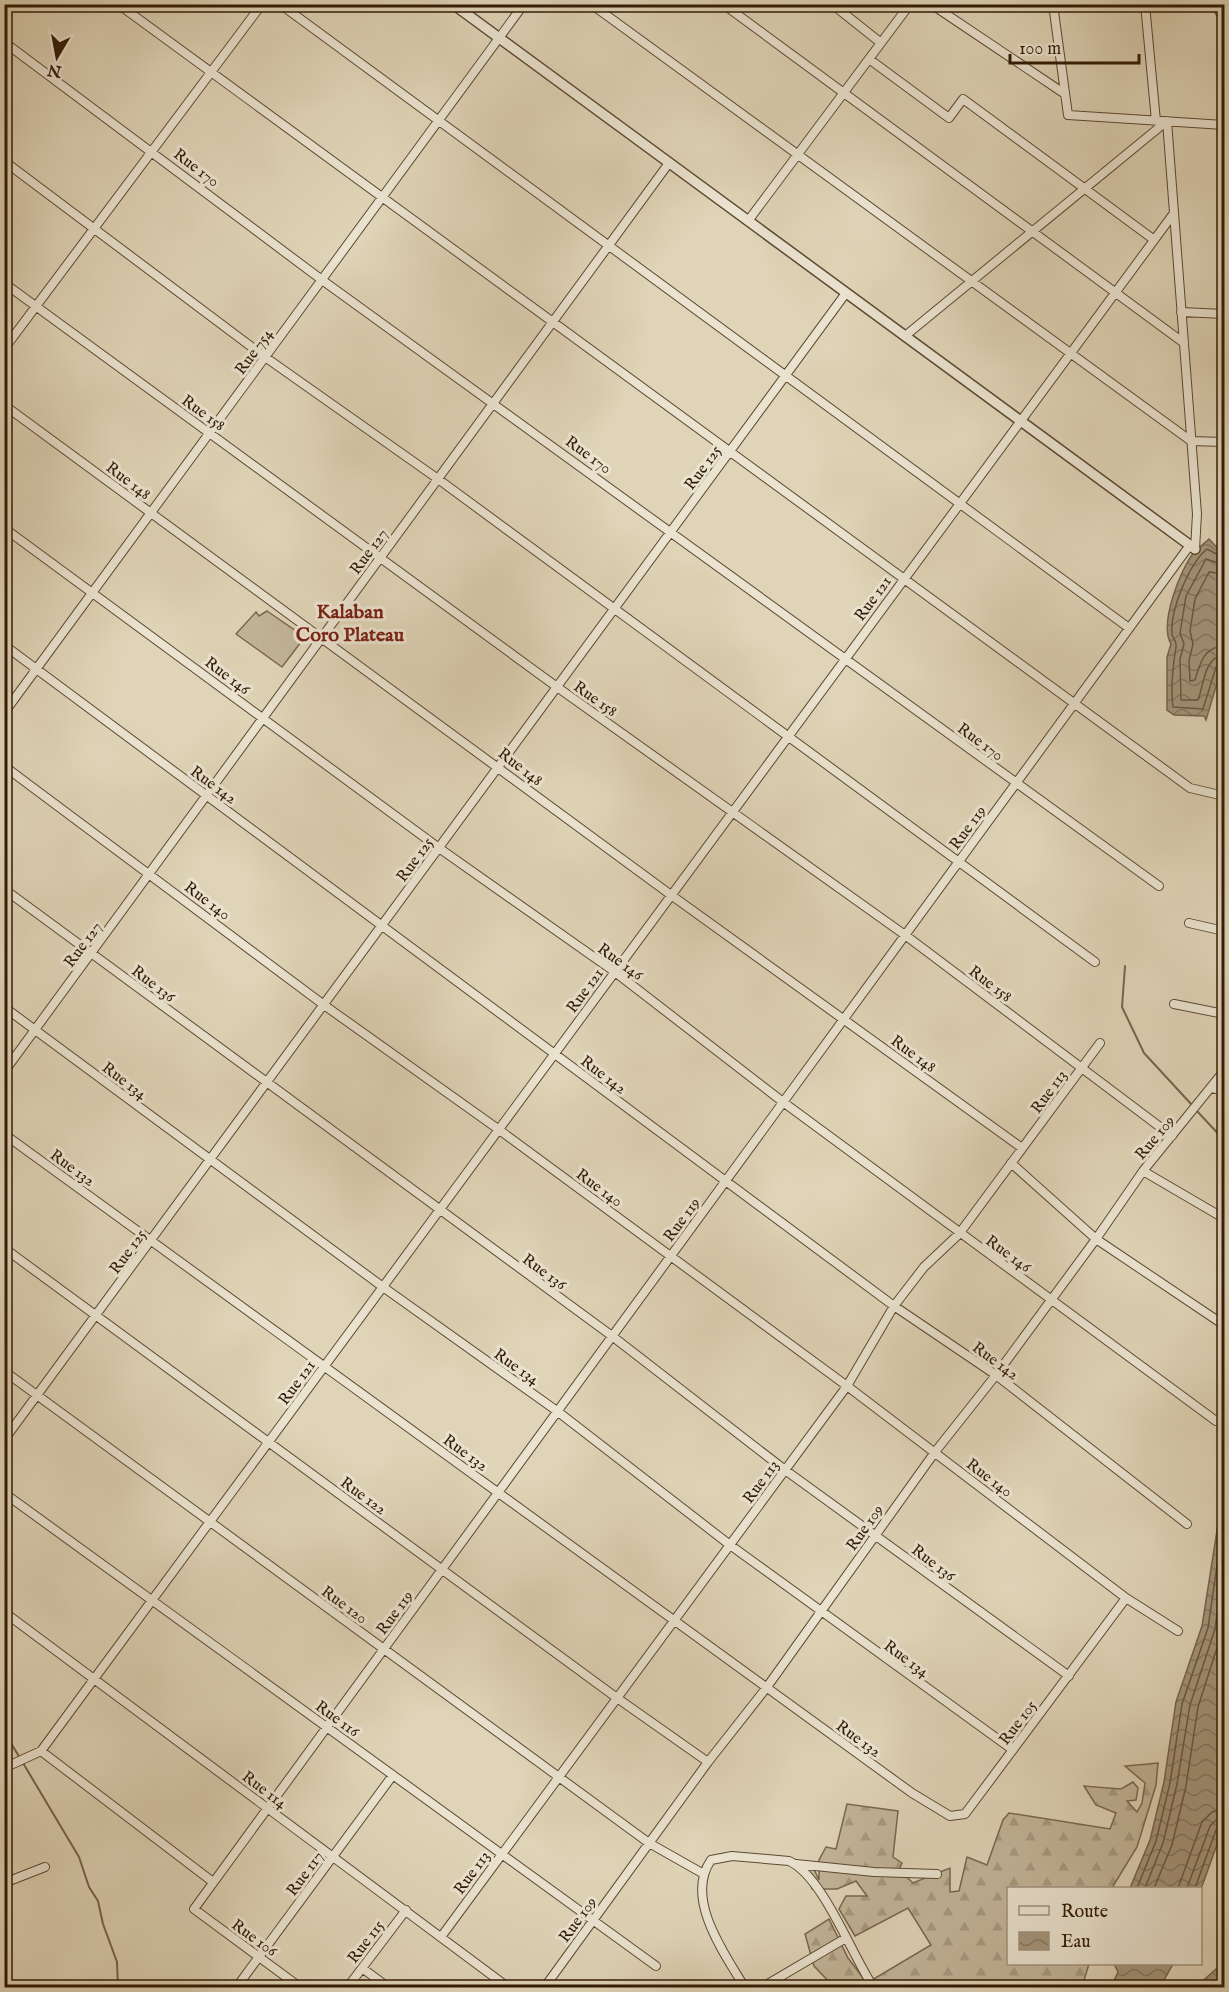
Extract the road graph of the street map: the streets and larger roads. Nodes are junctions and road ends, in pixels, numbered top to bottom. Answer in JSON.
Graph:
{"nodes":[{"id":1,"x":118,"y":4,"type":"edge"},
{"id":2,"x":262,"y":4,"type":"edge"},
{"id":3,"x":280,"y":4,"type":"edge"},
{"id":4,"x":453,"y":4,"type":"edge"},
{"id":5,"x":524,"y":4,"type":"edge"},
{"id":6,"x":591,"y":4,"type":"edge"},
{"id":7,"x":723,"y":4,"type":"edge"},
{"id":8,"x":832,"y":4,"type":"edge"},
{"id":9,"x":910,"y":4,"type":"edge"},
{"id":10,"x":931,"y":4,"type":"edge"},
{"id":11,"x":1053,"y":4,"type":"edge"},
{"id":12,"x":1145,"y":4,"type":"edge"},
{"id":13,"x":1214,"y":4,"type":"edge"},
{"id":14,"x":1224,"y":18,"type":"edge"},
{"id":15,"x":499,"y":39,"type":"junction"},
{"id":16,"x":4,"y":42,"type":"edge"},
{"id":17,"x":881,"y":43,"type":"junction"},
{"id":18,"x":869,"y":60,"type":"junction"},
{"id":19,"x":211,"y":73,"type":"junction"},
{"id":20,"x":844,"y":93,"type":"junction"},
{"id":21,"x":1065,"y":94,"type":"junction"},
{"id":22,"x":439,"y":121,"type":"junction"},
{"id":23,"x":1156,"y":121,"type":"junction"},
{"id":24,"x":1167,"y":121,"type":"junction"},
{"id":25,"x":1224,"y":125,"type":"edge"},
{"id":26,"x":153,"y":151,"type":"junction"},
{"id":27,"x":797,"y":156,"type":"junction"},
{"id":28,"x":4,"y":161,"type":"edge"},
{"id":29,"x":669,"y":163,"type":"junction"},
{"id":30,"x":1085,"y":189,"type":"junction"},
{"id":31,"x":382,"y":198,"type":"junction"},
{"id":32,"x":1174,"y":213,"type":"junction"},
{"id":33,"x":748,"y":221,"type":"junction"},
{"id":34,"x":95,"y":228,"type":"junction"},
{"id":35,"x":1032,"y":232,"type":"junction"},
{"id":36,"x":1153,"y":239,"type":"junction"},
{"id":37,"x":608,"y":245,"type":"junction"},
{"id":38,"x":322,"y":280,"type":"junction"},
{"id":39,"x":971,"y":282,"type":"junction"},
{"id":40,"x":4,"y":283,"type":"edge"},
{"id":41,"x":1114,"y":292,"type":"junction"},
{"id":42,"x":846,"y":293,"type":"junction"},
{"id":43,"x":36,"y":307,"type":"junction"},
{"id":44,"x":1181,"y":312,"type":"junction"},
{"id":45,"x":1224,"y":314,"type":"edge"},
{"id":46,"x":552,"y":322,"type":"junction"},
{"id":47,"x":905,"y":336,"type":"junction"},
{"id":48,"x":1184,"y":343,"type":"junction"},
{"id":49,"x":4,"y":349,"type":"edge"},
{"id":50,"x":1068,"y":354,"type":"junction"},
{"id":51,"x":266,"y":357,"type":"junction"},
{"id":52,"x":786,"y":375,"type":"junction"},
{"id":53,"x":494,"y":402,"type":"junction"},
{"id":54,"x":4,"y":405,"type":"edge"},
{"id":55,"x":1020,"y":420,"type":"junction"},
{"id":56,"x":210,"y":433,"type":"junction"},
{"id":57,"x":1191,"y":441,"type":"junction"},
{"id":58,"x":1224,"y":442,"type":"edge"},
{"id":59,"x":730,"y":452,"type":"junction"},
{"id":60,"x":438,"y":479,"type":"junction"},
{"id":61,"x":959,"y":503,"type":"junction"},
{"id":62,"x":151,"y":513,"type":"junction"},
{"id":63,"x":4,"y":528,"type":"edge"},
{"id":64,"x":672,"y":531,"type":"junction"},
{"id":65,"x":1192,"y":547,"type":"junction"},
{"id":66,"x":381,"y":557,"type":"junction"},
{"id":67,"x":903,"y":579,"type":"junction"},
{"id":68,"x":93,"y":592,"type":"junction"},
{"id":69,"x":614,"y":610,"type":"junction"},
{"id":70,"x":1130,"y":628,"type":"junction"},
{"id":71,"x":322,"y":637,"type":"junction"},
{"id":72,"x":4,"y":645,"type":"edge"},
{"id":73,"x":845,"y":658,"type":"junction"},
{"id":74,"x":37,"y":669,"type":"junction"},
{"id":75,"x":557,"y":687,"type":"junction"},
{"id":76,"x":1074,"y":703,"type":"junction"},
{"id":77,"x":4,"y":713,"type":"edge"},
{"id":78,"x":263,"y":718,"type":"junction"},
{"id":79,"x":788,"y":736,"type":"junction"},
{"id":80,"x":4,"y":766,"type":"edge"},
{"id":81,"x":499,"y":766,"type":"junction"},
{"id":82,"x":1016,"y":783,"type":"junction"},
{"id":83,"x":206,"y":796,"type":"junction"},
{"id":84,"x":1224,"y":796,"type":"edge"},
{"id":85,"x":733,"y":811,"type":"junction"},
{"id":86,"x":439,"y":848,"type":"junction"},
{"id":87,"x":958,"y":862,"type":"junction"},
{"id":88,"x":150,"y":873,"type":"junction"},
{"id":89,"x":1159,"y":886,"type":"dead end"},
{"id":90,"x":4,"y":889,"type":"edge"},
{"id":91,"x":671,"y":895,"type":"junction"},
{"id":92,"x":1189,"y":923,"type":"dead end"},
{"id":93,"x":383,"y":925,"type":"junction"},
{"id":94,"x":1224,"y":931,"type":"edge"},
{"id":95,"x":905,"y":935,"type":"junction"},
{"id":96,"x":91,"y":954,"type":"junction"},
{"id":97,"x":1095,"y":962,"type":"dead end"},
{"id":98,"x":615,"y":972,"type":"junction"},
{"id":99,"x":1174,"y":1004,"type":"dead end"},
{"id":100,"x":324,"y":1005,"type":"junction"},
{"id":101,"x":4,"y":1007,"type":"edge"},
{"id":102,"x":1224,"y":1014,"type":"edge"},
{"id":103,"x":844,"y":1019,"type":"junction"},
{"id":104,"x":36,"y":1030,"type":"junction"},
{"id":105,"x":1100,"y":1043,"type":"dead end"},
{"id":106,"x":554,"y":1054,"type":"junction"},
{"id":107,"x":1081,"y":1068,"type":"junction"},
{"id":108,"x":1224,"y":1071,"type":"edge"},
{"id":109,"x":4,"y":1072,"type":"edge"},
{"id":110,"x":266,"y":1084,"type":"junction"},
{"id":111,"x":1212,"y":1088,"type":"junction"},
{"id":112,"x":1224,"y":1091,"type":"edge"},
{"id":113,"x":783,"y":1102,"type":"junction"},
{"id":114,"x":498,"y":1129,"type":"junction"},
{"id":115,"x":4,"y":1134,"type":"edge"},
{"id":116,"x":1172,"y":1136,"type":"junction"},
{"id":117,"x":1022,"y":1148,"type":"junction"},
{"id":118,"x":211,"y":1160,"type":"junction"},
{"id":119,"x":1011,"y":1163,"type":"junction"},
{"id":120,"x":1143,"y":1171,"type":"junction"},
{"id":121,"x":725,"y":1181,"type":"junction"},
{"id":122,"x":438,"y":1211,"type":"junction"},
{"id":123,"x":1220,"y":1216,"type":"dead end"},
{"id":124,"x":959,"y":1234,"type":"junction"},
{"id":125,"x":1096,"y":1239,"type":"junction"},
{"id":126,"x":151,"y":1240,"type":"junction"},
{"id":127,"x":4,"y":1248,"type":"edge"},
{"id":128,"x":671,"y":1256,"type":"junction"},
{"id":129,"x":383,"y":1287,"type":"junction"},
{"id":130,"x":1052,"y":1299,"type":"junction"},
{"id":131,"x":894,"y":1306,"type":"junction"},
{"id":132,"x":96,"y":1315,"type":"junction"},
{"id":133,"x":1224,"y":1325,"type":"edge"},
{"id":134,"x":612,"y":1336,"type":"junction"},
{"id":135,"x":324,"y":1366,"type":"junction"},
{"id":136,"x":4,"y":1371,"type":"edge"},
{"id":137,"x":996,"y":1375,"type":"junction"},
{"id":138,"x":847,"y":1386,"type":"junction"},
{"id":139,"x":38,"y":1395,"type":"junction"},
{"id":140,"x":557,"y":1411,"type":"junction"},
{"id":141,"x":1216,"y":1421,"type":"dead end"},
{"id":142,"x":4,"y":1440,"type":"edge"},
{"id":143,"x":268,"y":1442,"type":"junction"},
{"id":144,"x":935,"y":1452,"type":"junction"},
{"id":145,"x":785,"y":1470,"type":"junction"},
{"id":146,"x":498,"y":1492,"type":"junction"},
{"id":147,"x":4,"y":1493,"type":"edge"},
{"id":148,"x":210,"y":1522,"type":"junction"},
{"id":149,"x":1187,"y":1524,"type":"dead end"},
{"id":150,"x":874,"y":1534,"type":"junction"},
{"id":151,"x":730,"y":1545,"type":"junction"},
{"id":152,"x":442,"y":1569,"type":"junction"},
{"id":153,"x":1126,"y":1598,"type":"junction"},
{"id":154,"x":152,"y":1600,"type":"junction"},
{"id":155,"x":821,"y":1611,"type":"junction"},
{"id":156,"x":4,"y":1612,"type":"edge"},
{"id":157,"x":674,"y":1620,"type":"junction"},
{"id":158,"x":1178,"y":1631,"type":"dead end"},
{"id":159,"x":384,"y":1649,"type":"junction"},
{"id":160,"x":1069,"y":1676,"type":"junction"},
{"id":161,"x":94,"y":1679,"type":"junction"},
{"id":162,"x":767,"y":1687,"type":"junction"},
{"id":163,"x":617,"y":1698,"type":"junction"},
{"id":164,"x":327,"y":1727,"type":"junction"},
{"id":165,"x":1013,"y":1750,"type":"junction"},
{"id":166,"x":41,"y":1751,"type":"junction"},
{"id":167,"x":708,"y":1762,"type":"junction"},
{"id":168,"x":4,"y":1768,"type":"edge"},
{"id":169,"x":393,"y":1775,"type":"junction"},
{"id":170,"x":558,"y":1777,"type":"junction"},
{"id":171,"x":912,"y":1793,"type":"joint"},
{"id":172,"x":268,"y":1808,"type":"junction"},
{"id":173,"x":649,"y":1843,"type":"junction"},
{"id":174,"x":502,"y":1854,"type":"junction"},
{"id":175,"x":333,"y":1856,"type":"junction"},
{"id":176,"x":796,"y":1864,"type":"junction"},
{"id":177,"x":45,"y":1867,"type":"dead end"},
{"id":178,"x":702,"y":1873,"type":"junction"},
{"id":179,"x":937,"y":1874,"type":"dead end"},
{"id":180,"x":213,"y":1882,"type":"junction"},
{"id":181,"x":4,"y":1883,"type":"edge"},
{"id":182,"x":194,"y":1909,"type":"joint"},
{"id":183,"x":405,"y":1910,"type":"junction"},
{"id":184,"x":593,"y":1920,"type":"junction"},
{"id":185,"x":441,"y":1937,"type":"junction"},
{"id":186,"x":846,"y":1938,"type":"junction"},
{"id":187,"x":259,"y":1957,"type":"junction"},
{"id":188,"x":656,"y":1966,"type":"dead end"},
{"id":189,"x":362,"y":1968,"type":"junction"},
{"id":190,"x":236,"y":1988,"type":"edge"},
{"id":191,"x":301,"y":1988,"type":"edge"},
{"id":192,"x":347,"y":1988,"type":"edge"},
{"id":193,"x":390,"y":1988,"type":"edge"},
{"id":194,"x":509,"y":1988,"type":"edge"},
{"id":195,"x":544,"y":1988,"type":"edge"},
{"id":196,"x":745,"y":1988,"type":"edge"},
{"id":197,"x":761,"y":1988,"type":"edge"},
{"id":198,"x":874,"y":1988,"type":"edge"}],
"edges":[{"from":1,"to":19,"type":"street"},
{"from":2,"to":19,"type":"street"},
{"from":3,"to":22,"type":"street"},
{"from":4,"to":15,"type":"street"},
{"from":5,"to":15,"type":"street","name":"Rue 754"},
{"from":6,"to":27,"type":"street"},
{"from":7,"to":20,"type":"street"},
{"from":8,"to":17,"type":"street"},
{"from":9,"to":17,"type":"street"},
{"from":10,"to":21,"type":"street"},
{"from":11,"to":21,"type":"street"},
{"from":12,"to":23,"type":"street"},
{"from":13,"to":14,"type":"street"},
{"from":15,"to":22,"type":"street","name":"Rue 754"},
{"from":15,"to":29,"type":"street"},
{"from":16,"to":26,"type":"street","name":"Rue 170"},
{"from":17,"to":18,"type":"street"},
{"from":18,"to":20,"type":"street"},
{"from":18,"to":30,"type":"street"},
{"from":19,"to":26,"type":"street"},
{"from":19,"to":31,"type":"street"},
{"from":20,"to":27,"type":"street"},
{"from":20,"to":35,"type":"street"},
{"from":21,"to":23,"type":"street"},
{"from":22,"to":31,"type":"street","name":"Rue 754"},
{"from":22,"to":37,"type":"street"},
{"from":23,"to":24,"type":"street"},
{"from":24,"to":25,"type":"street"},
{"from":24,"to":30,"type":"street"},
{"from":24,"to":32,"type":"street"},
{"from":26,"to":34,"type":"street"},
{"from":26,"to":38,"type":"street","name":"Rue 170"},
{"from":27,"to":33,"type":"street"},
{"from":27,"to":39,"type":"street"},
{"from":28,"to":34,"type":"street"},
{"from":29,"to":33,"type":"street"},
{"from":29,"to":37,"type":"street","name":"Rue 127"},
{"from":30,"to":35,"type":"street"},
{"from":30,"to":36,"type":"street"},
{"from":31,"to":38,"type":"street","name":"Rue 754"},
{"from":31,"to":46,"type":"street"},
{"from":32,"to":36,"type":"street","name":"Rue 121"},
{"from":32,"to":44,"type":"street"},
{"from":33,"to":42,"type":"street"},
{"from":34,"to":43,"type":"street"},
{"from":34,"to":51,"type":"street"},
{"from":35,"to":39,"type":"street"},
{"from":35,"to":41,"type":"street"},
{"from":36,"to":41,"type":"street","name":"Rue 121"},
{"from":37,"to":46,"type":"street","name":"Rue 127"},
{"from":37,"to":52,"type":"street"},
{"from":38,"to":51,"type":"street","name":"Rue 754"},
{"from":38,"to":53,"type":"street","name":"Rue 170"},
{"from":39,"to":47,"type":"street"},
{"from":39,"to":50,"type":"street"},
{"from":40,"to":43,"type":"street","name":"Rue 158"},
{"from":41,"to":48,"type":"street"},
{"from":41,"to":50,"type":"street","name":"Rue 121"},
{"from":42,"to":47,"type":"street"},
{"from":42,"to":52,"type":"street","name":"Rue 125"},
{"from":43,"to":49,"type":"street"},
{"from":43,"to":56,"type":"street","name":"Rue 158"},
{"from":44,"to":45,"type":"street"},
{"from":44,"to":48,"type":"street"},
{"from":46,"to":53,"type":"street","name":"Rue 127"},
{"from":46,"to":59,"type":"street"},
{"from":47,"to":55,"type":"street"},
{"from":48,"to":57,"type":"street"},
{"from":50,"to":55,"type":"street","name":"Rue 121"},
{"from":50,"to":57,"type":"street"},
{"from":51,"to":56,"type":"street","name":"Rue 754"},
{"from":51,"to":60,"type":"street"},
{"from":52,"to":59,"type":"street","name":"Rue 125"},
{"from":52,"to":61,"type":"street"},
{"from":53,"to":60,"type":"street","name":"Rue 127"},
{"from":53,"to":64,"type":"street","name":"Rue 170"},
{"from":54,"to":62,"type":"street","name":"Rue 148"},
{"from":55,"to":61,"type":"street","name":"Rue 121"},
{"from":55,"to":65,"type":"street"},
{"from":56,"to":62,"type":"street","name":"Rue 754"},
{"from":56,"to":66,"type":"street","name":"Rue 158"},
{"from":57,"to":58,"type":"street"},
{"from":57,"to":65,"type":"street"},
{"from":59,"to":64,"type":"street","name":"Rue 125"},
{"from":59,"to":67,"type":"street"},
{"from":60,"to":66,"type":"street","name":"Rue 127"},
{"from":60,"to":69,"type":"street"},
{"from":61,"to":67,"type":"street","name":"Rue 121"},
{"from":61,"to":70,"type":"street"},
{"from":62,"to":68,"type":"street","name":"Rue 754"},
{"from":62,"to":71,"type":"street","name":"Rue 148"},
{"from":63,"to":68,"type":"street","name":"Rue 146"},
{"from":64,"to":69,"type":"street","name":"Rue 125"},
{"from":64,"to":73,"type":"street","name":"Rue 170"},
{"from":65,"to":70,"type":"street","name":"Rue 119"},
{"from":66,"to":71,"type":"street","name":"Rue 127"},
{"from":66,"to":75,"type":"street","name":"Rue 158"},
{"from":67,"to":73,"type":"street","name":"Rue 121"},
{"from":67,"to":76,"type":"street"},
{"from":68,"to":74,"type":"street","name":"Rue 754"},
{"from":68,"to":78,"type":"street","name":"Rue 146"},
{"from":69,"to":75,"type":"street","name":"Rue 125"},
{"from":69,"to":79,"type":"street"},
{"from":70,"to":76,"type":"street","name":"Rue 119"},
{"from":71,"to":78,"type":"street","name":"Rue 127"},
{"from":71,"to":81,"type":"street","name":"Rue 148"},
{"from":72,"to":74,"type":"street","name":"Rue 142"},
{"from":73,"to":79,"type":"street","name":"Rue 121"},
{"from":73,"to":82,"type":"street","name":"Rue 170"},
{"from":74,"to":77,"type":"street","name":"Rue 754"},
{"from":74,"to":83,"type":"street","name":"Rue 142"},
{"from":75,"to":81,"type":"street","name":"Rue 125"},
{"from":75,"to":85,"type":"street","name":"Rue 158"},
{"from":76,"to":82,"type":"street","name":"Rue 119"},
{"from":76,"to":84,"type":"street"},
{"from":78,"to":83,"type":"street","name":"Rue 127"},
{"from":78,"to":86,"type":"street","name":"Rue 146"},
{"from":79,"to":85,"type":"street","name":"Rue 121"},
{"from":79,"to":87,"type":"street"},
{"from":80,"to":88,"type":"street","name":"Rue 140"},
{"from":81,"to":86,"type":"street","name":"Rue 125"},
{"from":81,"to":91,"type":"street","name":"Rue 148"},
{"from":82,"to":87,"type":"street","name":"Rue 119"},
{"from":82,"to":89,"type":"street","name":"Rue 170"},
{"from":83,"to":88,"type":"street","name":"Rue 127"},
{"from":83,"to":93,"type":"street","name":"Rue 142"},
{"from":85,"to":91,"type":"street","name":"Rue 121"},
{"from":85,"to":95,"type":"street","name":"Rue 158"},
{"from":86,"to":93,"type":"street","name":"Rue 125"},
{"from":86,"to":98,"type":"street","name":"Rue 146"},
{"from":87,"to":95,"type":"street","name":"Rue 119"},
{"from":87,"to":97,"type":"street"},
{"from":88,"to":96,"type":"street","name":"Rue 127"},
{"from":88,"to":100,"type":"street","name":"Rue 140"},
{"from":90,"to":96,"type":"street","name":"Rue 136"},
{"from":91,"to":98,"type":"street","name":"Rue 121"},
{"from":91,"to":103,"type":"street","name":"Rue 148"},
{"from":92,"to":94,"type":"street"},
{"from":93,"to":100,"type":"street","name":"Rue 125"},
{"from":93,"to":106,"type":"street","name":"Rue 142"},
{"from":95,"to":103,"type":"street","name":"Rue 119"},
{"from":95,"to":107,"type":"street","name":"Rue 158"},
{"from":96,"to":104,"type":"street","name":"Rue 127"},
{"from":96,"to":110,"type":"street","name":"Rue 136"},
{"from":98,"to":106,"type":"street","name":"Rue 121"},
{"from":98,"to":113,"type":"street","name":"Rue 146"},
{"from":99,"to":102,"type":"street"},
{"from":100,"to":110,"type":"street","name":"Rue 125"},
{"from":100,"to":114,"type":"street","name":"Rue 140"},
{"from":101,"to":104,"type":"street","name":"Rue 134"},
{"from":103,"to":113,"type":"street","name":"Rue 119"},
{"from":103,"to":117,"type":"street","name":"Rue 148"},
{"from":104,"to":109,"type":"street","name":"Rue 127"},
{"from":104,"to":118,"type":"street","name":"Rue 134"},
{"from":105,"to":107,"type":"street","name":"Rue 113"},
{"from":106,"to":114,"type":"street","name":"Rue 121"},
{"from":106,"to":121,"type":"street","name":"Rue 142"},
{"from":107,"to":116,"type":"street","name":"Rue 158"},
{"from":107,"to":117,"type":"street","name":"Rue 113"},
{"from":108,"to":111,"type":"street","name":"Rue 109"},
{"from":110,"to":118,"type":"street","name":"Rue 125"},
{"from":110,"to":122,"type":"street","name":"Rue 136"},
{"from":111,"to":112,"type":"street"},
{"from":111,"to":116,"type":"street","name":"Rue 109"},
{"from":113,"to":121,"type":"street","name":"Rue 119"},
{"from":113,"to":124,"type":"street","name":"Rue 146"},
{"from":114,"to":122,"type":"street","name":"Rue 121"},
{"from":114,"to":128,"type":"street","name":"Rue 140"},
{"from":115,"to":126,"type":"street","name":"Rue 132"},
{"from":116,"to":120,"type":"street","name":"Rue 109"},
{"from":117,"to":119,"type":"street","name":"Rue 113"},
{"from":118,"to":126,"type":"street","name":"Rue 125"},
{"from":118,"to":129,"type":"street","name":"Rue 134"},
{"from":119,"to":124,"type":"street","name":"Rue 113"},
{"from":119,"to":125,"type":"street"},
{"from":120,"to":123,"type":"street"},
{"from":120,"to":125,"type":"street","name":"Rue 109"},
{"from":121,"to":128,"type":"street","name":"Rue 119"},
{"from":121,"to":131,"type":"street","name":"Rue 142"},
{"from":122,"to":129,"type":"street","name":"Rue 121"},
{"from":122,"to":134,"type":"street","name":"Rue 136"},
{"from":124,"to":130,"type":"street","name":"Rue 146"},
{"from":124,"to":131,"type":"street","name":"Rue 113"},
{"from":125,"to":130,"type":"street","name":"Rue 109"},
{"from":125,"to":133,"type":"street"},
{"from":126,"to":132,"type":"street","name":"Rue 125"},
{"from":126,"to":135,"type":"street","name":"Rue 132"},
{"from":127,"to":132,"type":"street","name":"Rue 122"},
{"from":128,"to":134,"type":"street","name":"Rue 119"},
{"from":128,"to":138,"type":"street","name":"Rue 140"},
{"from":129,"to":135,"type":"street","name":"Rue 121"},
{"from":129,"to":140,"type":"street","name":"Rue 134"},
{"from":130,"to":137,"type":"street","name":"Rue 109"},
{"from":130,"to":141,"type":"street","name":"Rue 146"},
{"from":131,"to":137,"type":"street","name":"Rue 142"},
{"from":131,"to":138,"type":"street","name":"Rue 113"},
{"from":132,"to":139,"type":"street","name":"Rue 125"},
{"from":132,"to":143,"type":"street","name":"Rue 122"},
{"from":134,"to":140,"type":"street","name":"Rue 119"},
{"from":134,"to":145,"type":"street","name":"Rue 136"},
{"from":135,"to":143,"type":"street","name":"Rue 121"},
{"from":135,"to":146,"type":"street","name":"Rue 132"},
{"from":136,"to":139,"type":"street","name":"Rue 120"},
{"from":137,"to":144,"type":"street","name":"Rue 109"},
{"from":137,"to":149,"type":"street","name":"Rue 142"},
{"from":138,"to":144,"type":"street","name":"Rue 140"},
{"from":138,"to":145,"type":"street","name":"Rue 113"},
{"from":139,"to":142,"type":"street","name":"Rue 125"},
{"from":139,"to":148,"type":"street","name":"Rue 120"},
{"from":140,"to":146,"type":"street","name":"Rue 119"},
{"from":140,"to":151,"type":"street","name":"Rue 134"},
{"from":143,"to":148,"type":"street","name":"Rue 121"},
{"from":143,"to":152,"type":"street","name":"Rue 122"},
{"from":144,"to":150,"type":"street","name":"Rue 109"},
{"from":144,"to":153,"type":"street","name":"Rue 140"},
{"from":145,"to":150,"type":"street","name":"Rue 136"},
{"from":145,"to":151,"type":"street","name":"Rue 113"},
{"from":146,"to":152,"type":"street","name":"Rue 119"},
{"from":146,"to":157,"type":"street","name":"Rue 132"},
{"from":147,"to":154,"type":"street","name":"Rue 116"},
{"from":148,"to":154,"type":"street","name":"Rue 121"},
{"from":148,"to":159,"type":"street","name":"Rue 120"},
{"from":150,"to":155,"type":"street","name":"Rue 109"},
{"from":150,"to":160,"type":"street","name":"Rue 136"},
{"from":151,"to":155,"type":"street","name":"Rue 134"},
{"from":151,"to":157,"type":"street","name":"Rue 113"},
{"from":152,"to":159,"type":"street","name":"Rue 119"},
{"from":152,"to":163,"type":"street","name":"Rue 122"},
{"from":153,"to":158,"type":"street","name":"Rue 140"},
{"from":153,"to":160,"type":"street","name":"Rue 105"},
{"from":154,"to":161,"type":"street","name":"Rue 121"},
{"from":154,"to":164,"type":"street","name":"Rue 116"},
{"from":155,"to":162,"type":"street","name":"Rue 109"},
{"from":155,"to":165,"type":"street","name":"Rue 134"},
{"from":156,"to":161,"type":"street","name":"Rue 114"},
{"from":157,"to":162,"type":"street","name":"Rue 132"},
{"from":157,"to":163,"type":"street","name":"Rue 113"},
{"from":159,"to":164,"type":"street","name":"Rue 119"},
{"from":159,"to":170,"type":"street","name":"Rue 120"},
{"from":160,"to":165,"type":"street","name":"Rue 105"},
{"from":161,"to":166,"type":"street","name":"Rue 121"},
{"from":161,"to":172,"type":"street","name":"Rue 114"},
{"from":162,"to":167,"type":"street","name":"Rue 109"},
{"from":162,"to":171,"type":"street","name":"Rue 132"},
{"from":163,"to":167,"type":"street","name":"Rue 122"},
{"from":163,"to":170,"type":"street","name":"Rue 113"},
{"from":164,"to":169,"type":"street","name":"Rue 116"},
{"from":164,"to":172,"type":"street","name":"Rue 119"},
{"from":165,"to":171,"type":"street","name":"Rue 105"},
{"from":166,"to":168,"type":"street","name":"Rue 121"},
{"from":166,"to":180,"type":"street"},
{"from":167,"to":173,"type":"street","name":"Rue 109"},
{"from":169,"to":174,"type":"street","name":"Rue 116"},
{"from":169,"to":175,"type":"street","name":"Rue 117"},
{"from":170,"to":173,"type":"street","name":"Rue 120"},
{"from":170,"to":174,"type":"street","name":"Rue 113"},
{"from":172,"to":175,"type":"street","name":"Rue 114"},
{"from":172,"to":180,"type":"street","name":"Rue 119"},
{"from":173,"to":178,"type":"street","name":"Rue 120"},
{"from":173,"to":184,"type":"street","name":"Rue 109"},
{"from":174,"to":184,"type":"street","name":"Rue 116"},
{"from":174,"to":185,"type":"street","name":"Rue 113"},
{"from":175,"to":183,"type":"street","name":"Rue 114"},
{"from":175,"to":187,"type":"street","name":"Rue 117"},
{"from":176,"to":178,"type":"street"},
{"from":176,"to":179,"type":"street"},
{"from":176,"to":186,"type":"street"},
{"from":177,"to":181,"type":"street"},
{"from":178,"to":196,"type":"street"},
{"from":180,"to":182,"type":"street","name":"Rue 119"},
{"from":182,"to":187,"type":"street","name":"Rue 106"},
{"from":183,"to":185,"type":"street","name":"Rue 114"},
{"from":183,"to":189,"type":"street","name":"Rue 115"},
{"from":184,"to":188,"type":"street","name":"Rue 116"},
{"from":184,"to":195,"type":"street","name":"Rue 109"},
{"from":185,"to":194,"type":"street","name":"Rue 114"},
{"from":186,"to":197,"type":"street"},
{"from":186,"to":198,"type":"street"},
{"from":187,"to":190,"type":"street","name":"Rue 117"},
{"from":187,"to":191,"type":"street","name":"Rue 106"},
{"from":189,"to":192,"type":"street","name":"Rue 115"},
{"from":189,"to":193,"type":"street"}]}
